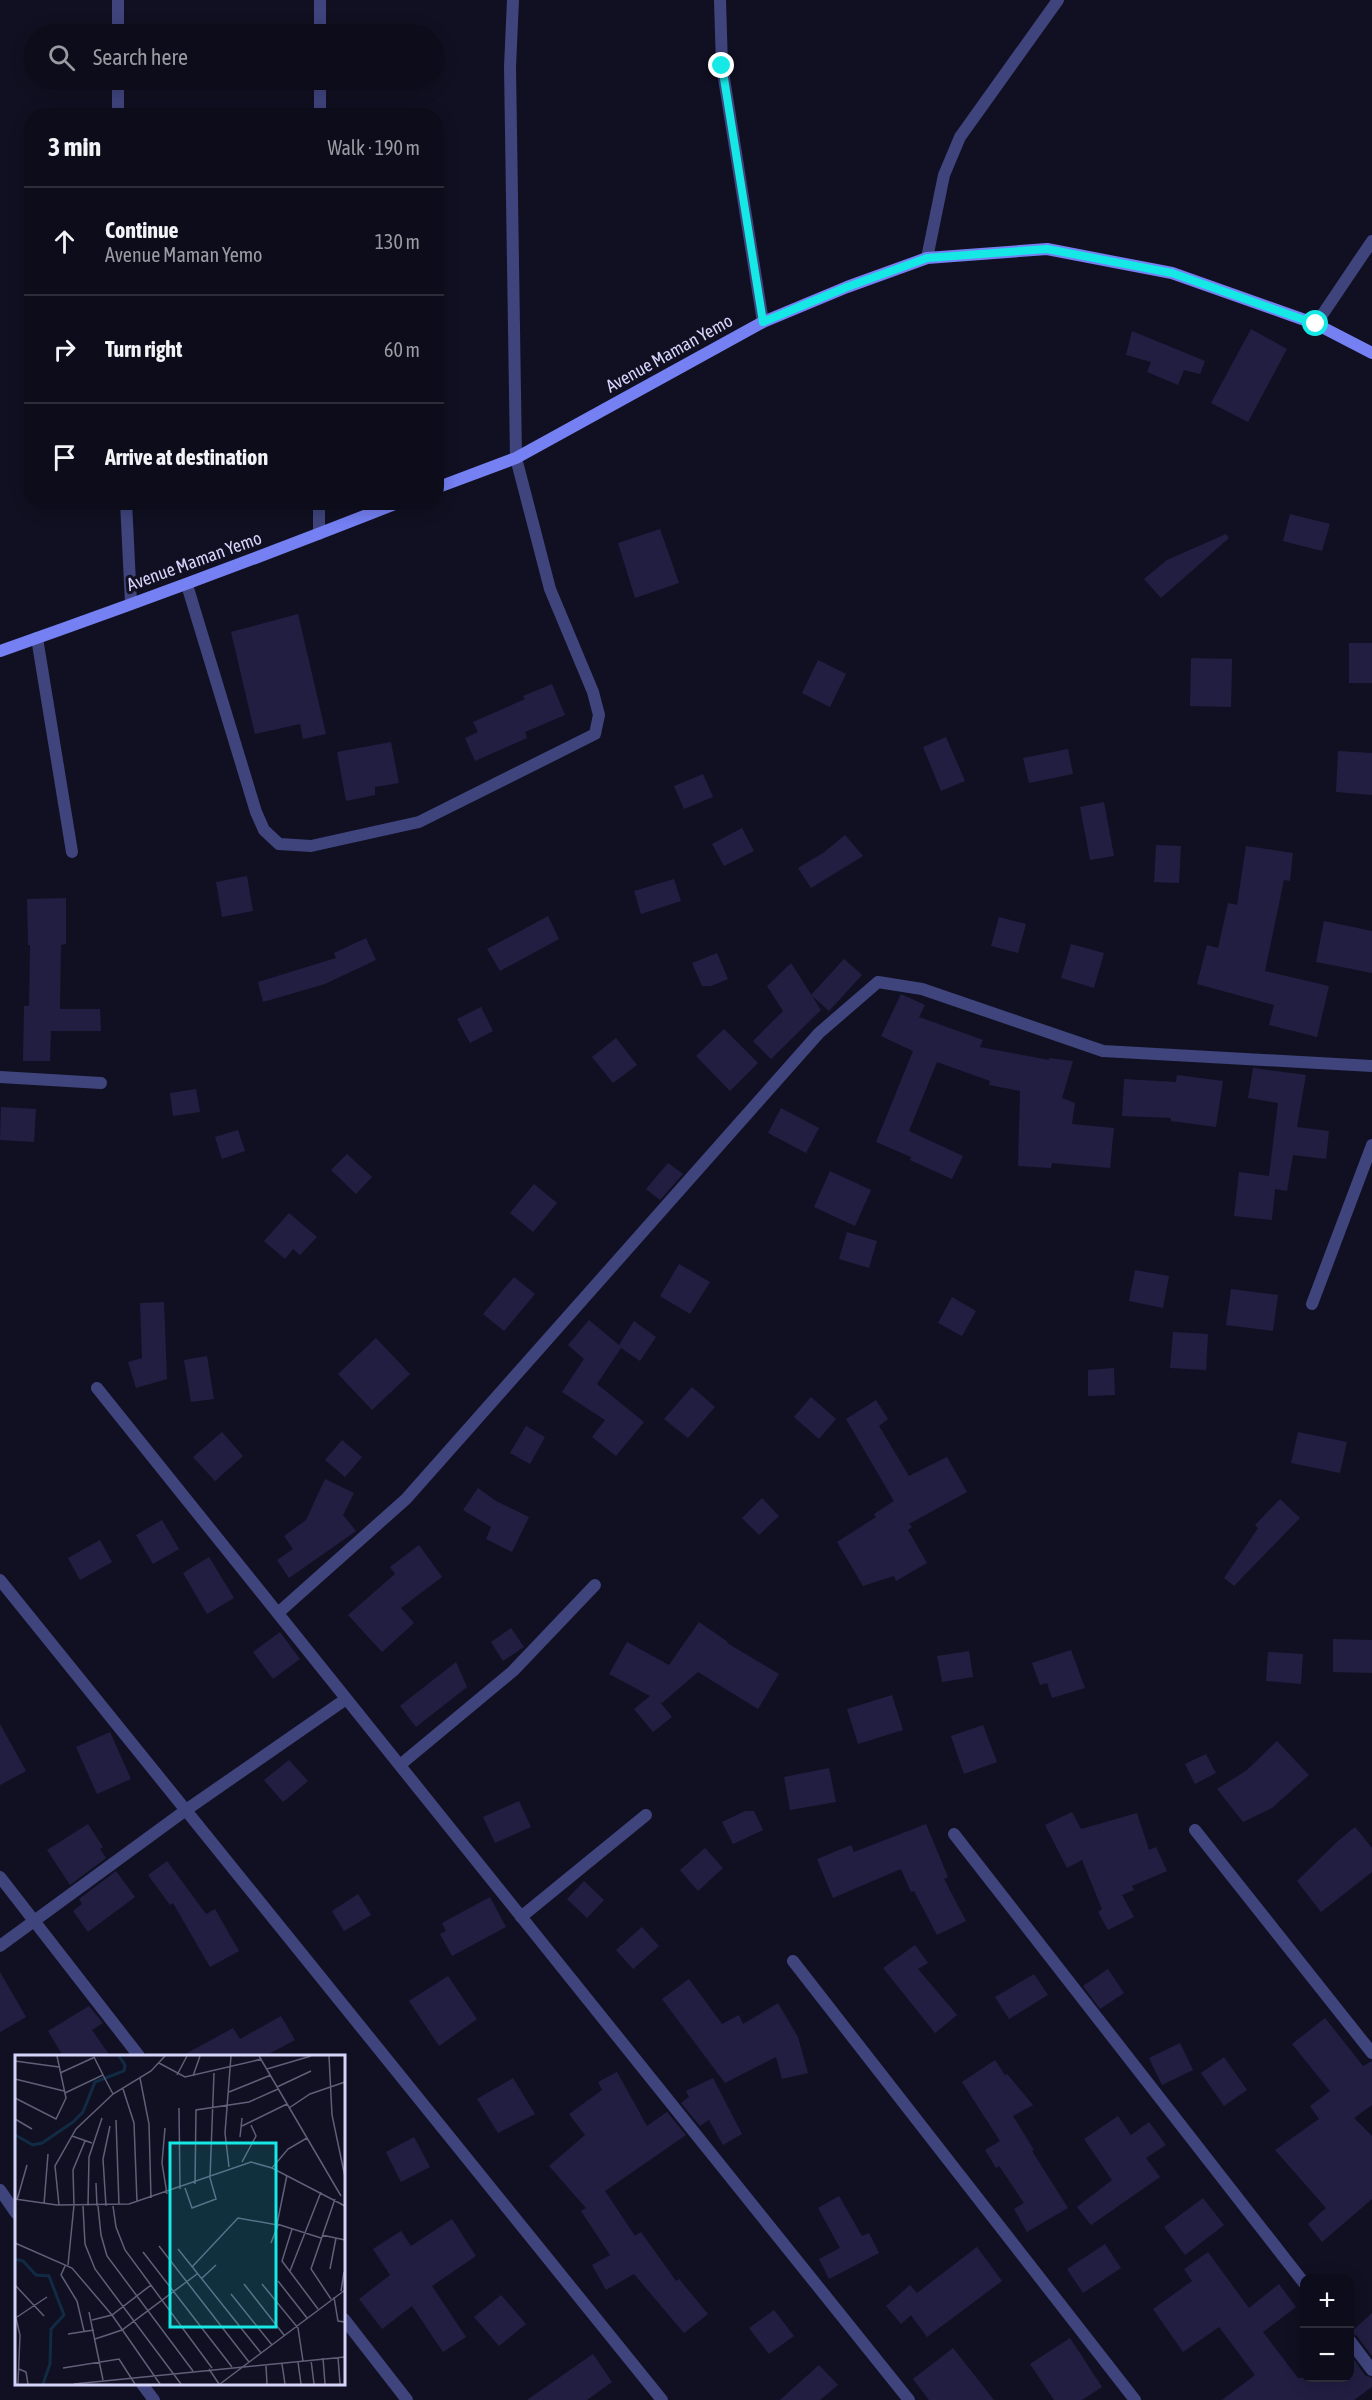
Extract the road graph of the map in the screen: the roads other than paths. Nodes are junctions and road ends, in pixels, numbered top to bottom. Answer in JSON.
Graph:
{"nodes":[{"id":1,"x":118,"y":0,"type":"edge"},
{"id":2,"x":321,"y":0,"type":"edge"},
{"id":3,"x":513,"y":0,"type":"edge"},
{"id":4,"x":720,"y":0,"type":"edge"},
{"id":5,"x":1058,"y":0,"type":"edge"},
{"id":6,"x":118,"y":24,"type":"edge"},
{"id":7,"x":320,"y":24,"type":"edge"},
{"id":8,"x":118,"y":90,"type":"edge"},
{"id":9,"x":320,"y":90,"type":"edge"},
{"id":10,"x":118,"y":108,"type":"edge"},
{"id":11,"x":320,"y":108,"type":"edge"},
{"id":12,"x":1372,"y":241,"type":"edge"},
{"id":13,"x":927,"y":258,"type":"junction"},
{"id":14,"x":763,"y":322,"type":"junction"},
{"id":15,"x":1316,"y":324,"type":"junction"},
{"id":16,"x":1372,"y":353,"type":"edge"},
{"id":17,"x":516,"y":458,"type":"junction"},
{"id":18,"x":444,"y":485,"type":"edge"},
{"id":19,"x":126,"y":510,"type":"edge"},
{"id":20,"x":320,"y":510,"type":"edge"},
{"id":21,"x":380,"y":510,"type":"edge"},
{"id":22,"x":319,"y":534,"type":"junction"},
{"id":23,"x":187,"y":585,"type":"junction"},
{"id":24,"x":131,"y":603,"type":"junction"},
{"id":25,"x":37,"y":638,"type":"junction"},
{"id":26,"x":0,"y":651,"type":"edge"},
{"id":27,"x":72,"y":852,"type":"dead end"},
{"id":28,"x":1372,"y":1065,"type":"edge"},
{"id":29,"x":0,"y":1077,"type":"edge"},
{"id":30,"x":101,"y":1083,"type":"dead end"},
{"id":31,"x":1372,"y":1145,"type":"edge"},
{"id":32,"x":1312,"y":1304,"type":"dead end"},
{"id":33,"x":97,"y":1388,"type":"dead end"},
{"id":34,"x":0,"y":1580,"type":"edge"},
{"id":35,"x":595,"y":1585,"type":"dead end"},
{"id":36,"x":278,"y":1613,"type":"junction"},
{"id":37,"x":346,"y":1699,"type":"junction"},
{"id":38,"x":400,"y":1765,"type":"junction"},
{"id":39,"x":186,"y":1810,"type":"junction"},
{"id":40,"x":646,"y":1815,"type":"dead end"},
{"id":41,"x":1195,"y":1830,"type":"dead end"},
{"id":42,"x":954,"y":1834,"type":"dead end"},
{"id":43,"x":0,"y":1877,"type":"edge"},
{"id":44,"x":521,"y":1917,"type":"junction"},
{"id":45,"x":35,"y":1922,"type":"junction"},
{"id":46,"x":0,"y":1946,"type":"edge"},
{"id":47,"x":793,"y":1961,"type":"dead end"},
{"id":48,"x":1372,"y":2053,"type":"edge"},
{"id":49,"x":138,"y":2055,"type":"edge"},
{"id":50,"x":0,"y":2190,"type":"edge"},
{"id":51,"x":15,"y":2212,"type":"edge"},
{"id":52,"x":1300,"y":2277,"type":"edge"},
{"id":53,"x":345,"y":2320,"type":"edge"},
{"id":54,"x":1354,"y":2346,"type":"edge"},
{"id":55,"x":1372,"y":2370,"type":"edge"},
{"id":56,"x":143,"y":2385,"type":"edge"},
{"id":57,"x":154,"y":2400,"type":"edge"},
{"id":58,"x":407,"y":2400,"type":"edge"},
{"id":59,"x":662,"y":2400,"type":"edge"},
{"id":60,"x":909,"y":2400,"type":"edge"},
{"id":61,"x":1135,"y":2400,"type":"edge"}],
"edges":[{"from":1,"to":6,"type":"street"},
{"from":2,"to":7,"type":"street"},
{"from":3,"to":17,"type":"street"},
{"from":4,"to":14,"type":"street"},
{"from":5,"to":13,"type":"street"},
{"from":8,"to":10,"type":"street"},
{"from":9,"to":11,"type":"street"},
{"from":12,"to":15,"type":"street"},
{"from":13,"to":14,"type":"street","name":"Avenue Maman Yemo"},
{"from":13,"to":15,"type":"street","name":"Avenue Maman Yemo"},
{"from":14,"to":17,"type":"street","name":"Avenue Maman Yemo"},
{"from":15,"to":16,"type":"street","name":"Avenue Maman Yemo"},
{"from":17,"to":18,"type":"street","name":"Avenue Maman Yemo"},
{"from":17,"to":23,"type":"street"},
{"from":19,"to":24,"type":"street"},
{"from":20,"to":22,"type":"street"},
{"from":21,"to":22,"type":"street","name":"Avenue Maman Yemo"},
{"from":22,"to":23,"type":"street","name":"Avenue Maman Yemo"},
{"from":23,"to":24,"type":"street","name":"Avenue Maman Yemo"},
{"from":24,"to":25,"type":"street","name":"Avenue Maman Yemo"},
{"from":25,"to":26,"type":"street","name":"Avenue Maman Yemo"},
{"from":25,"to":27,"type":"street"},
{"from":28,"to":36,"type":"street"},
{"from":29,"to":30,"type":"street"},
{"from":31,"to":32,"type":"street"},
{"from":33,"to":36,"type":"street"},
{"from":34,"to":39,"type":"street"},
{"from":35,"to":38,"type":"street"},
{"from":36,"to":37,"type":"street"},
{"from":37,"to":38,"type":"street"},
{"from":37,"to":39,"type":"street"},
{"from":38,"to":44,"type":"street"},
{"from":39,"to":45,"type":"street"},
{"from":39,"to":59,"type":"street"},
{"from":40,"to":44,"type":"street"},
{"from":41,"to":48,"type":"street"},
{"from":42,"to":52,"type":"street"},
{"from":43,"to":45,"type":"street"},
{"from":44,"to":60,"type":"street"},
{"from":45,"to":46,"type":"street"},
{"from":45,"to":49,"type":"street"},
{"from":47,"to":61,"type":"street"},
{"from":50,"to":51,"type":"street"},
{"from":53,"to":58,"type":"street"},
{"from":54,"to":55,"type":"street"},
{"from":56,"to":57,"type":"street"}]}
